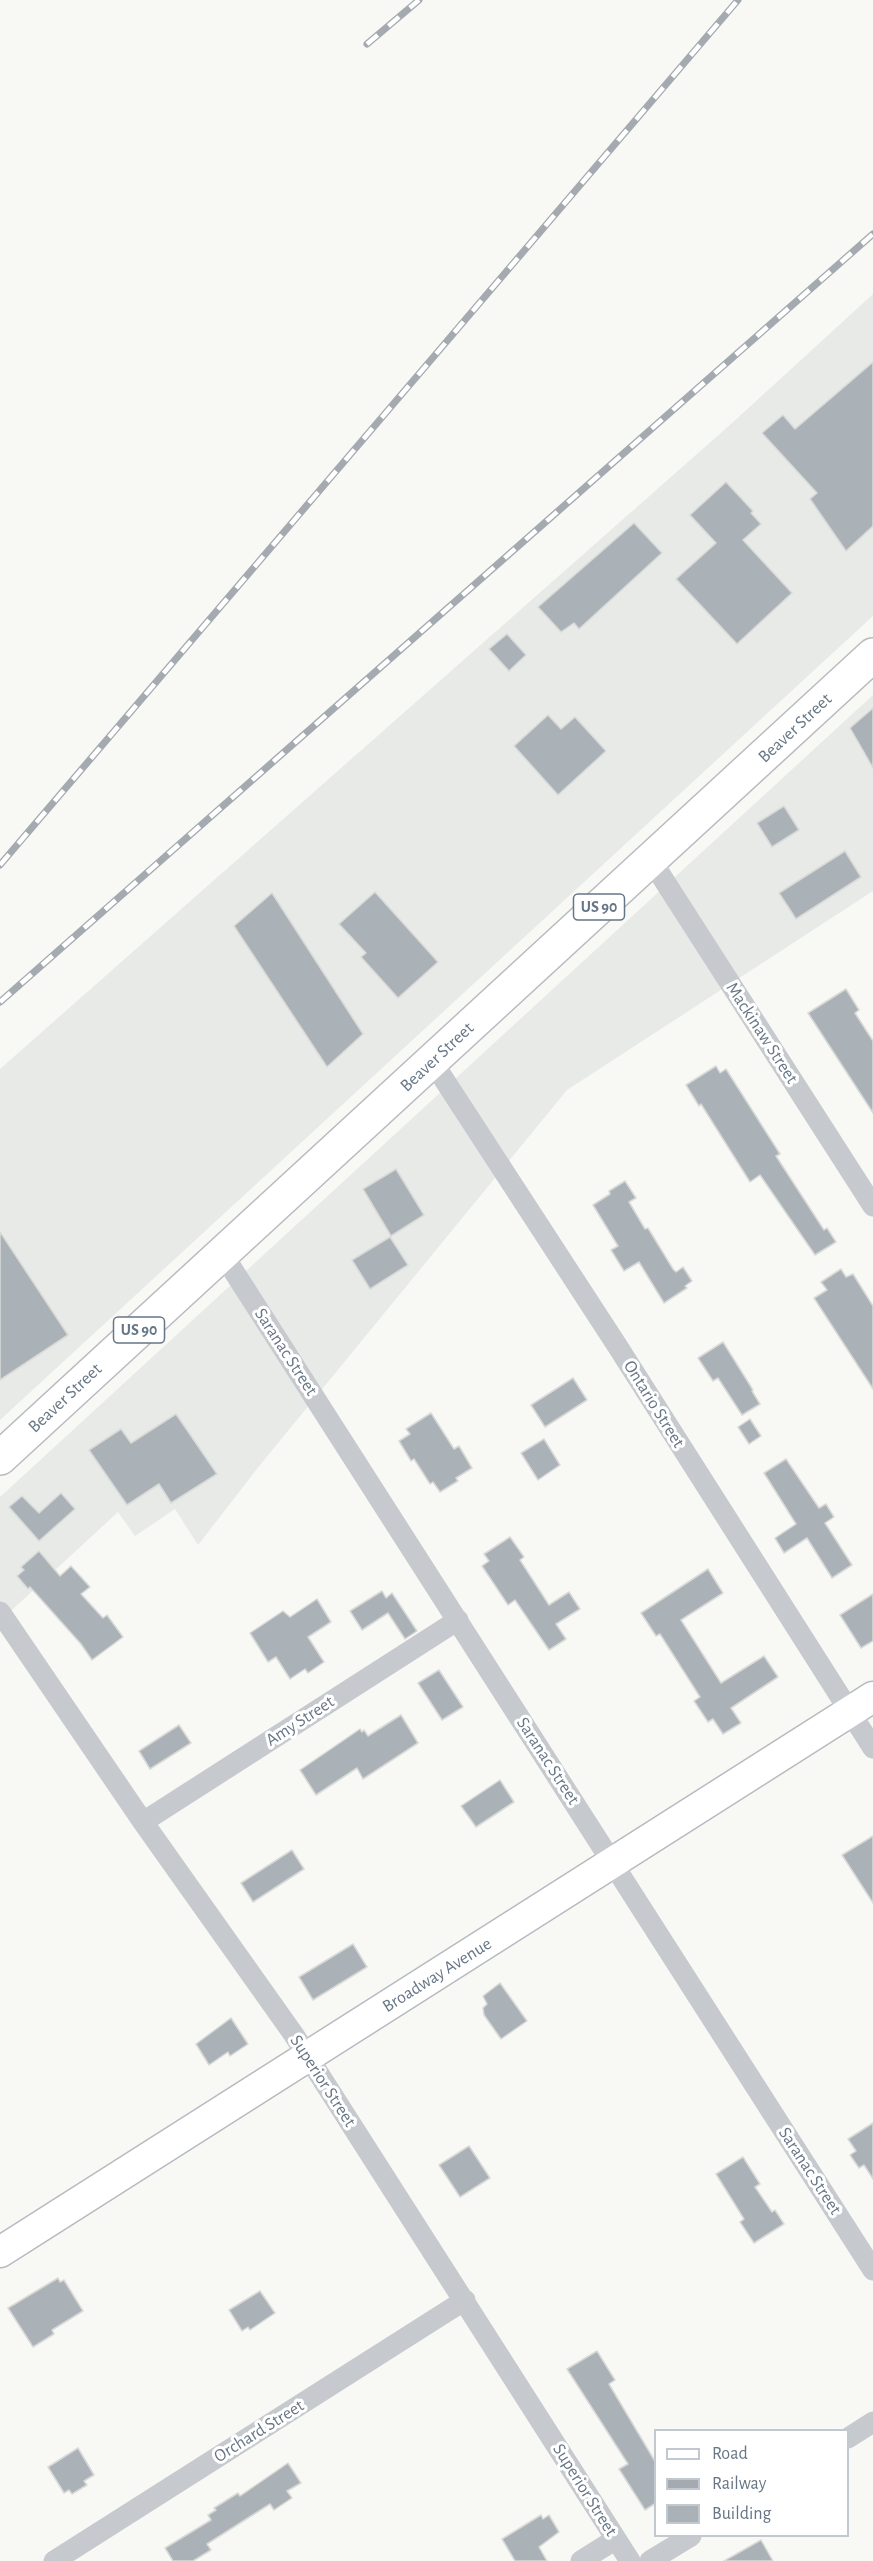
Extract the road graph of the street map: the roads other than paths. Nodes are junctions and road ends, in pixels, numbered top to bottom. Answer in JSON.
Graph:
{"nodes":[{"id":1,"x":873,"y":655,"type":"edge"},
{"id":2,"x":651,"y":860,"type":"junction"},
{"id":3,"x":432,"y":1061,"type":"junction"},
{"id":4,"x":873,"y":1206,"type":"edge"},
{"id":5,"x":222,"y":1253,"type":"junction"},
{"id":6,"x":0,"y":1458,"type":"edge"},
{"id":7,"x":0,"y":1612,"type":"edge"},
{"id":8,"x":458,"y":1620,"type":"junction"},
{"id":9,"x":861,"y":1705,"type":"edge"},
{"id":10,"x":873,"y":1748,"type":"edge"},
{"id":11,"x":143,"y":1822,"type":"junction"},
{"id":12,"x":614,"y":1863,"type":"junction"},
{"id":13,"x":308,"y":2057,"type":"junction"},
{"id":14,"x":0,"y":2252,"type":"edge"},
{"id":15,"x":873,"y":2270,"type":"edge"},
{"id":16,"x":465,"y":2301,"type":"junction"},
{"id":17,"x":873,"y":2422,"type":"edge"},
{"id":18,"x":849,"y":2437,"type":"edge"},
{"id":19,"x":688,"y":2537,"type":"edge"},
{"id":20,"x":616,"y":2539,"type":"junction"},
{"id":21,"x":54,"y":2561,"type":"edge"},
{"id":22,"x":581,"y":2561,"type":"edge"},
{"id":23,"x":630,"y":2561,"type":"edge"},
{"id":24,"x":650,"y":2561,"type":"edge"}],
"edges":[{"from":1,"to":2,"type":"main road","name":"Beaver Street","number":"US 90"},
{"from":2,"to":3,"type":"main road","name":"Beaver Street","number":"US 90"},
{"from":2,"to":4,"type":"street","name":"Mackinaw Street"},
{"from":3,"to":5,"type":"main road","name":"Beaver Street","number":"US 90"},
{"from":3,"to":9,"type":"street","name":"Ontario Street"},
{"from":5,"to":6,"type":"main road","name":"Beaver Street","number":"US 90"},
{"from":5,"to":8,"type":"street","name":"Saranac Street"},
{"from":7,"to":11,"type":"street","name":"Superior Street"},
{"from":8,"to":11,"type":"street","name":"Amy Street"},
{"from":8,"to":12,"type":"street","name":"Saranac Street"},
{"from":9,"to":10,"type":"street","name":"Ontario Street"},
{"from":9,"to":12,"type":"street","name":"Broadway Avenue"},
{"from":11,"to":13,"type":"street","name":"Superior Street"},
{"from":12,"to":13,"type":"street","name":"Broadway Avenue"},
{"from":12,"to":15,"type":"street","name":"Saranac Street"},
{"from":13,"to":14,"type":"street","name":"Broadway Avenue"},
{"from":13,"to":16,"type":"street","name":"Superior Street"},
{"from":16,"to":20,"type":"street","name":"Superior Street"},
{"from":16,"to":21,"type":"street","name":"Orchard Street"},
{"from":17,"to":18,"type":"street"},
{"from":19,"to":24,"type":"street"},
{"from":20,"to":22,"type":"street"},
{"from":20,"to":23,"type":"street","name":"Superior Street"}]}
